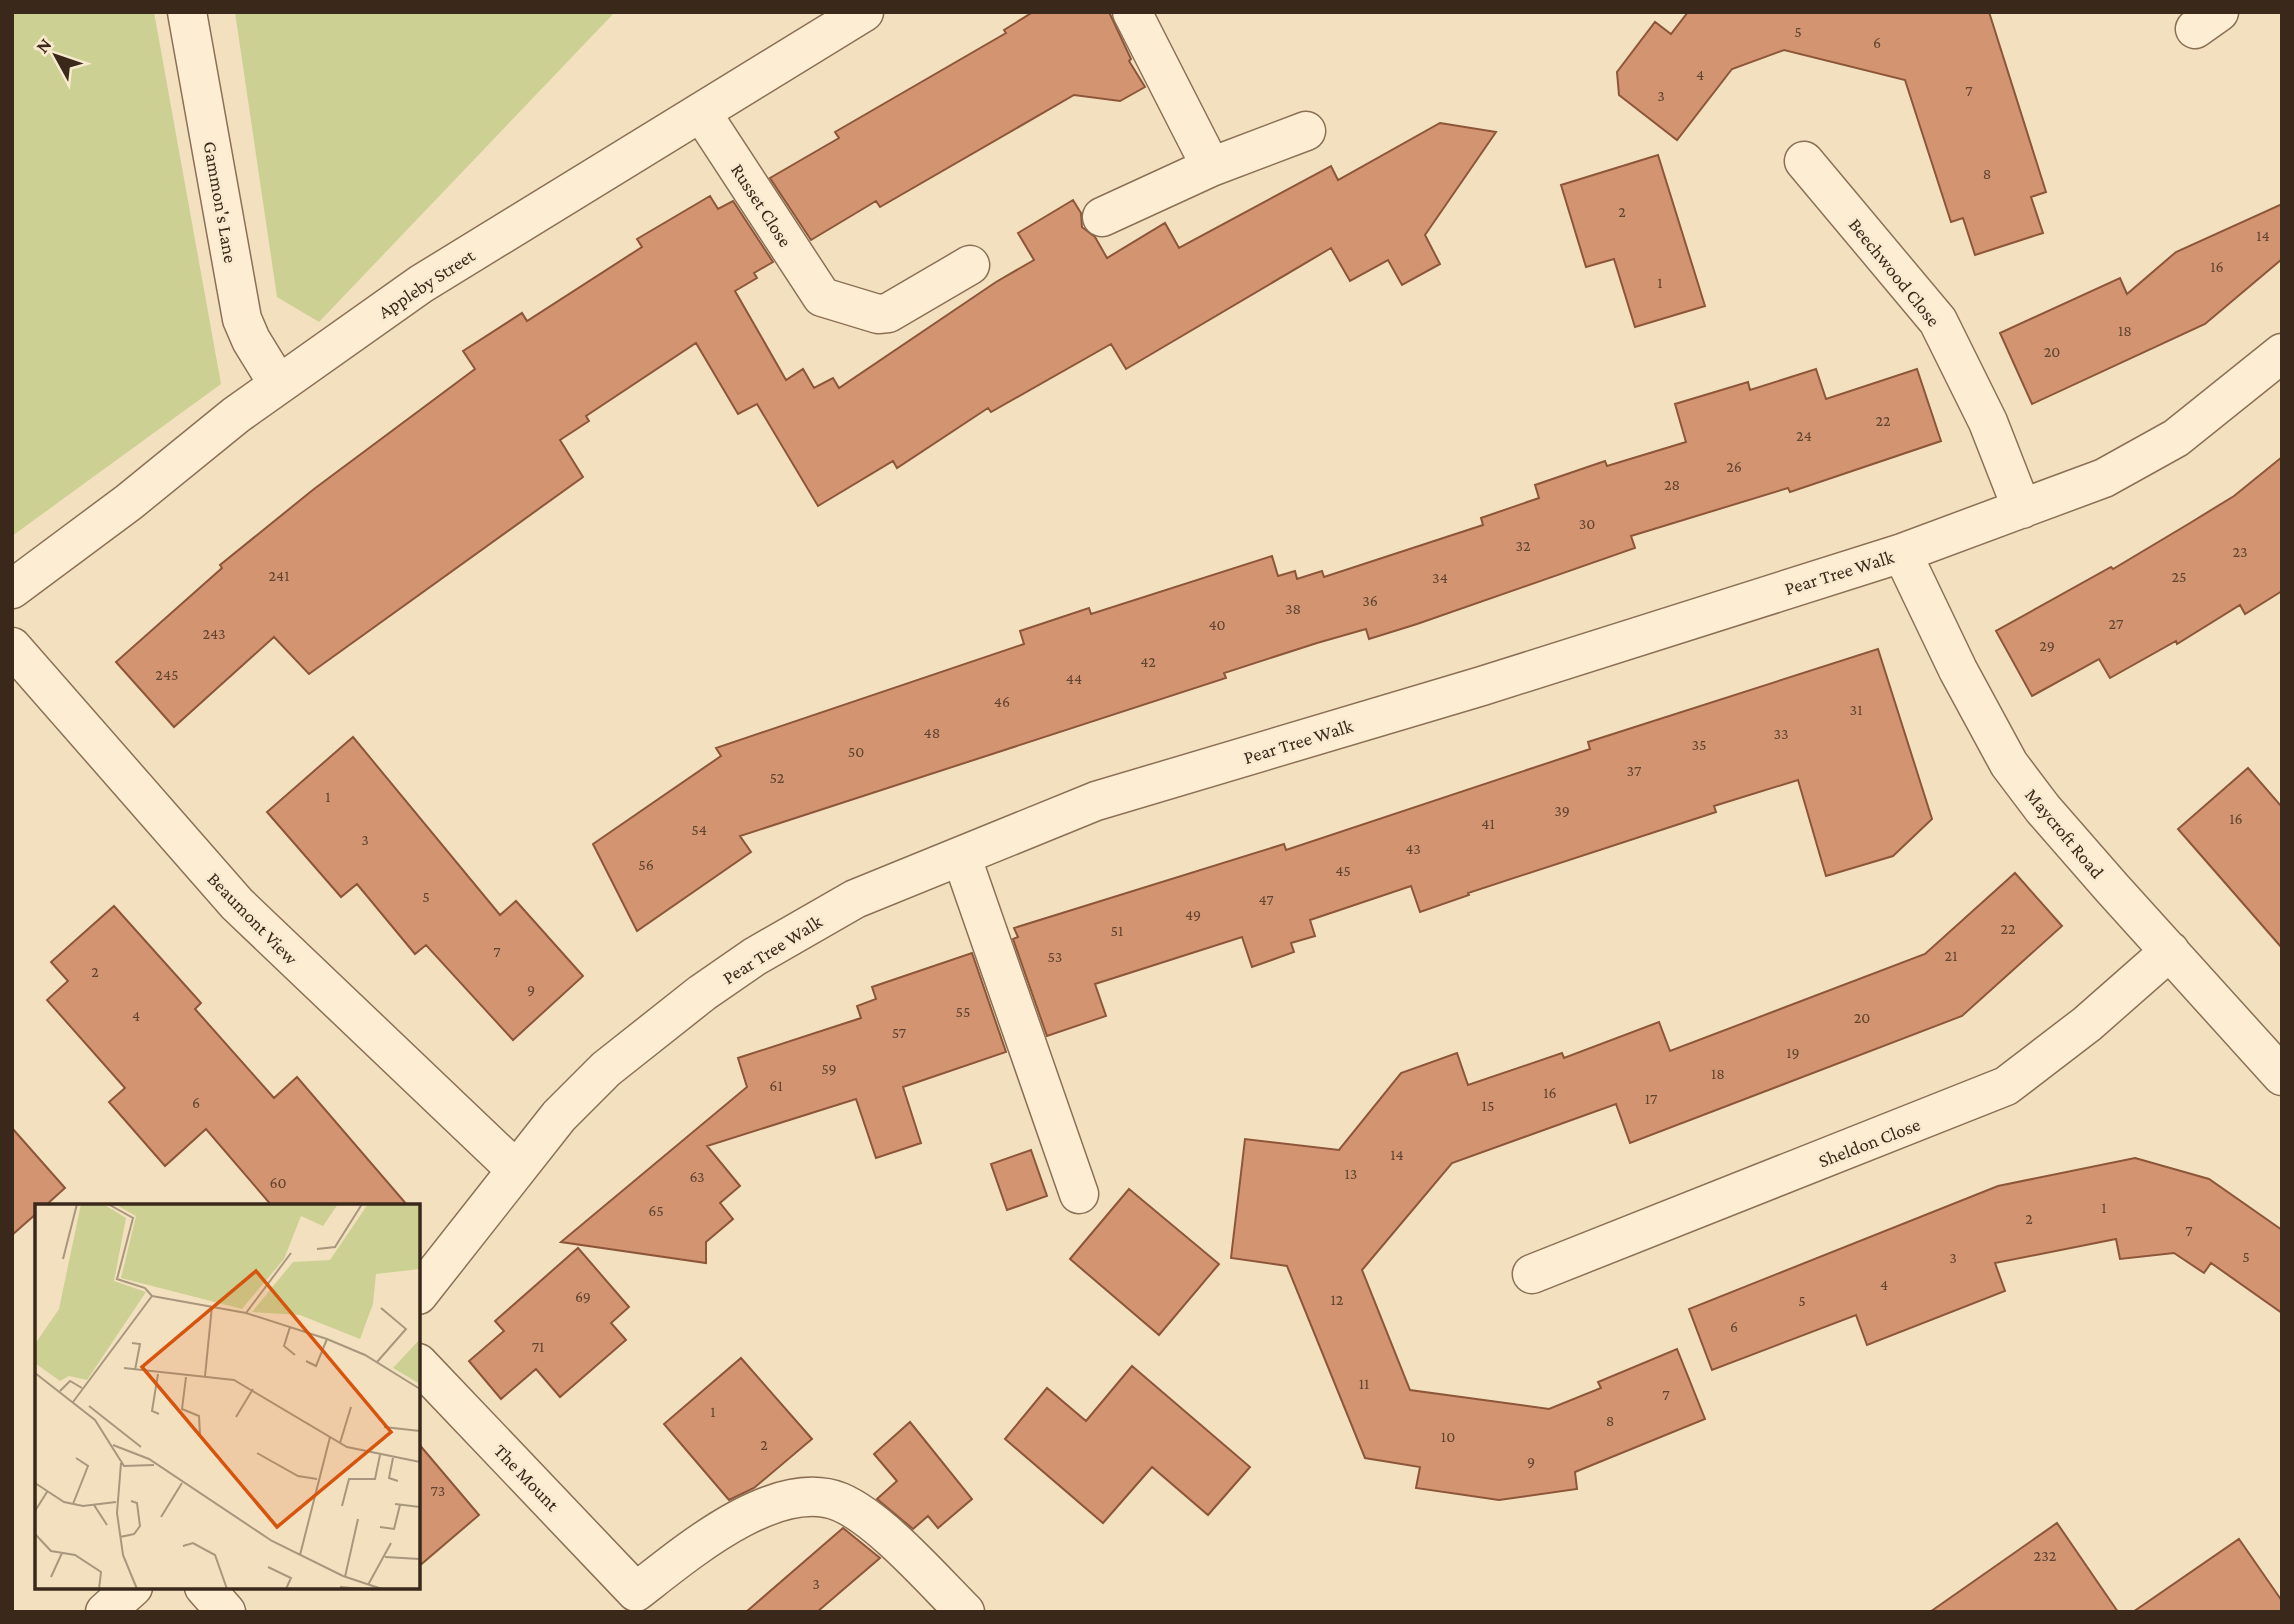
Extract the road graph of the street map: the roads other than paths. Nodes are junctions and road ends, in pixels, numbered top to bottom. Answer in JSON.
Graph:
{"nodes":[{"id":1,"x":187,"y":12,"type":"edge"},
{"id":2,"x":864,"y":12,"type":"edge"},
{"id":3,"x":1132,"y":12,"type":"edge"},
{"id":4,"x":701,"y":112,"type":"junction"},
{"id":5,"x":1306,"y":131,"type":"dead end"},
{"id":6,"x":1804,"y":161,"type":"dead end"},
{"id":7,"x":1211,"y":167,"type":"junction"},
{"id":8,"x":1102,"y":217,"type":"dead end"},
{"id":9,"x":970,"y":265,"type":"dead end"},
{"id":10,"x":2282,"y":353,"type":"edge"},
{"id":11,"x":278,"y":384,"type":"junction"},
{"id":12,"x":2022,"y":509,"type":"junction"},
{"id":13,"x":1902,"y":553,"type":"junction"},
{"id":14,"x":12,"y":589,"type":"edge"},
{"id":15,"x":12,"y":647,"type":"edge"},
{"id":16,"x":962,"y":858,"type":"junction"},
{"id":17,"x":2170,"y":951,"type":"junction"},
{"id":18,"x":2282,"y":1076,"type":"edge"},
{"id":19,"x":515,"y":1170,"type":"junction"},
{"id":20,"x":1079,"y":1195,"type":"dead end"},
{"id":21,"x":1532,"y":1274,"type":"dead end"},
{"id":22,"x":420,"y":1292,"type":"edge"},
{"id":23,"x":420,"y":1365,"type":"edge"},
{"id":24,"x":131,"y":1589,"type":"edge"},
{"id":25,"x":206,"y":1589,"type":"edge"},
{"id":26,"x":106,"y":1612,"type":"edge"},
{"id":27,"x":226,"y":1612,"type":"edge"},
{"id":28,"x":965,"y":1612,"type":"edge"}],
"edges":[{"from":1,"to":11,"type":"street","name":"Gammon's Lane"},
{"from":2,"to":4,"type":"street","name":"Appleby Street"},
{"from":3,"to":7,"type":"street"},
{"from":4,"to":9,"type":"street","name":"Russet Close"},
{"from":4,"to":11,"type":"street","name":"Appleby Street"},
{"from":5,"to":7,"type":"street"},
{"from":6,"to":12,"type":"street","name":"Beechwood Close"},
{"from":7,"to":8,"type":"street"},
{"from":10,"to":12,"type":"street","name":"Pear Tree Walk"},
{"from":11,"to":14,"type":"street","name":"Appleby Street"},
{"from":12,"to":13,"type":"street","name":"Pear Tree Walk"},
{"from":13,"to":16,"type":"street","name":"Pear Tree Walk"},
{"from":13,"to":17,"type":"street","name":"Maycroft Road"},
{"from":15,"to":19,"type":"street","name":"Beaumont View"},
{"from":16,"to":19,"type":"street","name":"Pear Tree Walk"},
{"from":16,"to":20,"type":"street"},
{"from":17,"to":18,"type":"street","name":"Maycroft Road"},
{"from":17,"to":21,"type":"street","name":"Sheldon Close"},
{"from":19,"to":22,"type":"street","name":"Pear Tree Walk"},
{"from":23,"to":28,"type":"street","name":"The Mount"},
{"from":24,"to":26,"type":"street"},
{"from":25,"to":27,"type":"street"}]}
